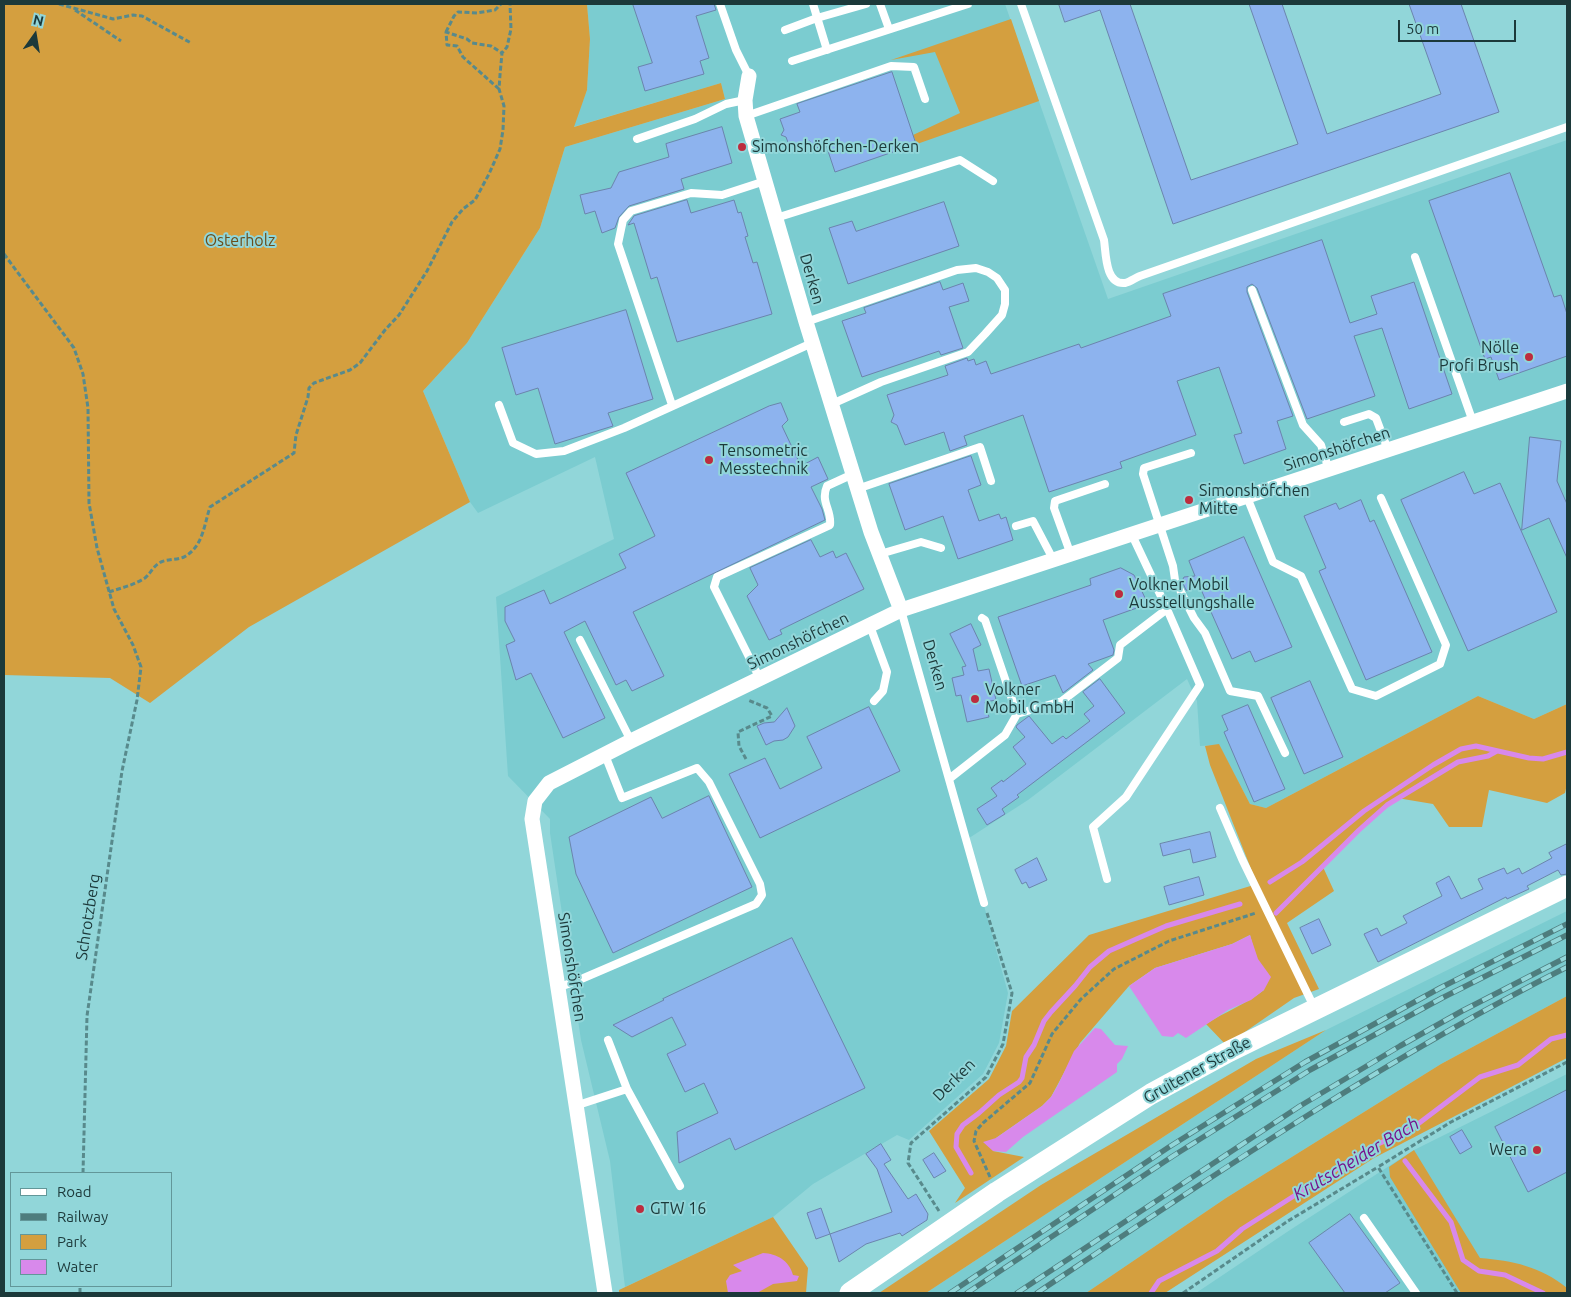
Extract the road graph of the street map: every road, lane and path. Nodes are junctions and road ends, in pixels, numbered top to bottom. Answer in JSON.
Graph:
{"nodes":[{"id":1,"x":59,"y":4,"type":"edge"},
{"id":2,"x":501,"y":4,"type":"edge"},
{"id":3,"x":510,"y":4,"type":"edge"},
{"id":4,"x":720,"y":4,"type":"edge"},
{"id":5,"x":813,"y":4,"type":"edge"},
{"id":6,"x":866,"y":4,"type":"edge"},
{"id":7,"x":880,"y":4,"type":"edge"},
{"id":8,"x":968,"y":4,"type":"edge"},
{"id":9,"x":1021,"y":4,"type":"edge"},
{"id":10,"x":72,"y":8,"type":"junction"},
{"id":11,"x":817,"y":18,"type":"junction"},
{"id":12,"x":889,"y":29,"type":"junction"},
{"id":13,"x":784,"y":30,"type":"dead end"},
{"id":14,"x":446,"y":32,"type":"junction"},
{"id":15,"x":122,"y":41,"type":"dead end"},
{"id":16,"x":191,"y":43,"type":"dead end"},
{"id":17,"x":827,"y":50,"type":"junction"},
{"id":18,"x":502,"y":53,"type":"junction"},
{"id":19,"x":792,"y":61,"type":"dead end"},
{"id":20,"x":749,"y":76,"type":"joint"},
{"id":21,"x":499,"y":89,"type":"junction"},
{"id":22,"x":925,"y":99,"type":"dead end"},
{"id":23,"x":745,"y":100,"type":"junction"},
{"id":24,"x":746,"y":116,"type":"junction"},
{"id":25,"x":1567,"y":128,"type":"edge"},
{"id":26,"x":637,"y":139,"type":"dead end"},
{"id":27,"x":993,"y":181,"type":"dead end"},
{"id":28,"x":765,"y":182,"type":"junction"},
{"id":29,"x":776,"y":218,"type":"junction"},
{"id":30,"x":4,"y":254,"type":"edge"},
{"id":31,"x":1415,"y":257,"type":"dead end"},
{"id":32,"x":1252,"y":290,"type":"dead end"},
{"id":33,"x":806,"y":322,"type":"junction"},
{"id":34,"x":812,"y":343,"type":"junction"},
{"id":35,"x":1567,"y":391,"type":"edge"},
{"id":36,"x":832,"y":404,"type":"junction"},
{"id":37,"x":499,"y":405,"type":"dead end"},
{"id":38,"x":672,"y":405,"type":"junction"},
{"id":39,"x":1344,"y":422,"type":"dead end"},
{"id":40,"x":1473,"y":422,"type":"junction"},
{"id":41,"x":1388,"y":450,"type":"junction"},
{"id":42,"x":1191,"y":453,"type":"dead end"},
{"id":43,"x":1329,"y":470,"type":"junction"},
{"id":44,"x":853,"y":474,"type":"junction"},
{"id":45,"x":991,"y":480,"type":"dead end"},
{"id":46,"x":1105,"y":484,"type":"dead end"},
{"id":47,"x":858,"y":489,"type":"junction"},
{"id":48,"x":1247,"y":497,"type":"junction"},
{"id":49,"x":1381,"y":498,"type":"dead end"},
{"id":50,"x":1161,"y":525,"type":"junction"},
{"id":51,"x":1016,"y":526,"type":"dead end"},
{"id":52,"x":1132,"y":535,"type":"junction"},
{"id":53,"x":940,"y":548,"type":"dead end"},
{"id":54,"x":880,"y":554,"type":"junction"},
{"id":55,"x":1072,"y":555,"type":"junction"},
{"id":56,"x":1054,"y":560,"type":"junction"},
{"id":57,"x":108,"y":592,"type":"junction"},
{"id":58,"x":1168,"y":609,"type":"junction"},
{"id":59,"x":901,"y":610,"type":"junction"},
{"id":60,"x":982,"y":618,"type":"dead end"},
{"id":61,"x":870,"y":626,"type":"junction"},
{"id":62,"x":580,"y":640,"type":"dead end"},
{"id":63,"x":760,"y":679,"type":"junction"},
{"id":64,"x":732,"y":692,"type":"junction"},
{"id":65,"x":874,"y":701,"type":"dead end"},
{"id":66,"x":1017,"y":714,"type":"junction"},
{"id":67,"x":631,"y":741,"type":"junction"},
{"id":68,"x":1284,"y":753,"type":"dead end"},
{"id":69,"x":605,"y":755,"type":"junction"},
{"id":70,"x":746,"y":759,"type":"dead end"},
{"id":71,"x":949,"y":778,"type":"junction"},
{"id":72,"x":1220,"y":808,"type":"dead end"},
{"id":73,"x":1107,"y":879,"type":"dead end"},
{"id":74,"x":1567,"y":886,"type":"edge"},
{"id":75,"x":984,"y":903,"type":"joint"},
{"id":76,"x":1266,"y":909,"type":"junction"},
{"id":77,"x":557,"y":988,"type":"junction"},
{"id":78,"x":1314,"y":1009,"type":"junction"},
{"id":79,"x":608,"y":1040,"type":"dead end"},
{"id":80,"x":1567,"y":1062,"type":"edge"},
{"id":81,"x":627,"y":1089,"type":"junction"},
{"id":82,"x":575,"y":1106,"type":"junction"},
{"id":83,"x":1378,"y":1167,"type":"junction"},
{"id":84,"x":83,"y":1172,"type":"edge"},
{"id":85,"x":680,"y":1186,"type":"dead end"},
{"id":86,"x":996,"y":1192,"type":"junction"},
{"id":87,"x":1364,"y":1218,"type":"dead end"},
{"id":88,"x":948,"y":1227,"type":"junction"},
{"id":89,"x":605,"y":1293,"type":"edge"},
{"id":90,"x":850,"y":1293,"type":"edge"},
{"id":91,"x":1183,"y":1293,"type":"edge"},
{"id":92,"x":1414,"y":1293,"type":"edge"},
{"id":93,"x":1457,"y":1293,"type":"edge"}],
"edges":[{"from":1,"to":10,"type":"path"},
{"from":2,"to":14,"type":"path"},
{"from":3,"to":18,"type":"path"},
{"from":4,"to":20,"type":"lane"},
{"from":5,"to":11,"type":"lane"},
{"from":6,"to":11,"type":"lane"},
{"from":7,"to":12,"type":"lane"},
{"from":8,"to":12,"type":"lane"},
{"from":9,"to":25,"type":"lane"},
{"from":10,"to":15,"type":"path"},
{"from":10,"to":16,"type":"path"},
{"from":11,"to":13,"type":"lane"},
{"from":11,"to":17,"type":"lane"},
{"from":12,"to":17,"type":"lane"},
{"from":14,"to":18,"type":"path"},
{"from":14,"to":21,"type":"path"},
{"from":17,"to":19,"type":"lane"},
{"from":18,"to":21,"type":"path"},
{"from":20,"to":23,"type":"street","name":"Derken"},
{"from":21,"to":57,"type":"path"},
{"from":22,"to":24,"type":"lane"},
{"from":23,"to":24,"type":"street","name":"Derken"},
{"from":23,"to":26,"type":"lane"},
{"from":24,"to":28,"type":"street","name":"Derken"},
{"from":27,"to":29,"type":"lane"},
{"from":28,"to":29,"type":"street","name":"Derken"},
{"from":28,"to":38,"type":"lane"},
{"from":29,"to":33,"type":"street","name":"Derken"},
{"from":30,"to":57,"type":"path"},
{"from":31,"to":40,"type":"lane"},
{"from":32,"to":43,"type":"lane"},
{"from":33,"to":34,"type":"street","name":"Derken"},
{"from":33,"to":36,"type":"lane"},
{"from":34,"to":36,"type":"street","name":"Derken"},
{"from":34,"to":38,"type":"lane"},
{"from":35,"to":40,"type":"street","name":"Simonshöfchen"},
{"from":36,"to":44,"type":"street","name":"Derken"},
{"from":37,"to":38,"type":"lane"},
{"from":39,"to":41,"type":"lane"},
{"from":40,"to":41,"type":"street","name":"Simonshöfchen"},
{"from":41,"to":43,"type":"street","name":"Simonshöfchen"},
{"from":42,"to":50,"type":"lane"},
{"from":43,"to":48,"type":"street","name":"Simonshöfchen"},
{"from":44,"to":47,"type":"street","name":"Derken"},
{"from":44,"to":63,"type":"lane"},
{"from":45,"to":47,"type":"lane"},
{"from":46,"to":55,"type":"lane"},
{"from":47,"to":54,"type":"street","name":"Derken"},
{"from":48,"to":49,"type":"lane"},
{"from":48,"to":50,"type":"street","name":"Simonshöfchen"},
{"from":50,"to":52,"type":"street","name":"Simonshöfchen"},
{"from":50,"to":68,"type":"lane"},
{"from":51,"to":56,"type":"lane"},
{"from":52,"to":55,"type":"street","name":"Simonshöfchen"},
{"from":52,"to":58,"type":"lane"},
{"from":53,"to":54,"type":"lane"},
{"from":54,"to":59,"type":"street","name":"Derken"},
{"from":55,"to":56,"type":"street","name":"Simonshöfchen"},
{"from":56,"to":59,"type":"street","name":"Simonshöfchen"},
{"from":57,"to":84,"type":"path","name":"Schrotzberg"},
{"from":58,"to":66,"type":"lane"},
{"from":58,"to":73,"type":"lane"},
{"from":59,"to":61,"type":"street","name":"Simonshöfchen"},
{"from":59,"to":71,"type":"lane","name":"Derken"},
{"from":60,"to":66,"type":"lane"},
{"from":61,"to":63,"type":"street","name":"Simonshöfchen"},
{"from":61,"to":65,"type":"lane"},
{"from":62,"to":67,"type":"lane"},
{"from":63,"to":64,"type":"street","name":"Simonshöfchen"},
{"from":64,"to":67,"type":"street","name":"Simonshöfchen"},
{"from":64,"to":70,"type":"path"},
{"from":66,"to":71,"type":"lane"},
{"from":67,"to":69,"type":"street","name":"Simonshöfchen"},
{"from":69,"to":77,"type":"street","name":"Simonshöfchen"},
{"from":69,"to":77,"type":"lane"},
{"from":71,"to":75,"type":"lane","name":"Derken"},
{"from":72,"to":76,"type":"lane"},
{"from":74,"to":78,"type":"street","name":"Gruitener Straße"},
{"from":75,"to":88,"type":"path","name":"Derken"},
{"from":76,"to":78,"type":"lane"},
{"from":76,"to":86,"type":"path"},
{"from":77,"to":82,"type":"street","name":"Simonshöfchen"},
{"from":78,"to":86,"type":"street","name":"Gruitener Straße"},
{"from":79,"to":81,"type":"lane"},
{"from":80,"to":83,"type":"path"},
{"from":81,"to":82,"type":"lane"},
{"from":81,"to":85,"type":"lane"},
{"from":82,"to":89,"type":"street","name":"Simonshöfchen"},
{"from":83,"to":91,"type":"path"},
{"from":83,"to":93,"type":"path"},
{"from":86,"to":88,"type":"street","name":"Gruitener Straße"},
{"from":87,"to":92,"type":"lane"},
{"from":88,"to":90,"type":"street","name":"Gruitener Straße"}]}
